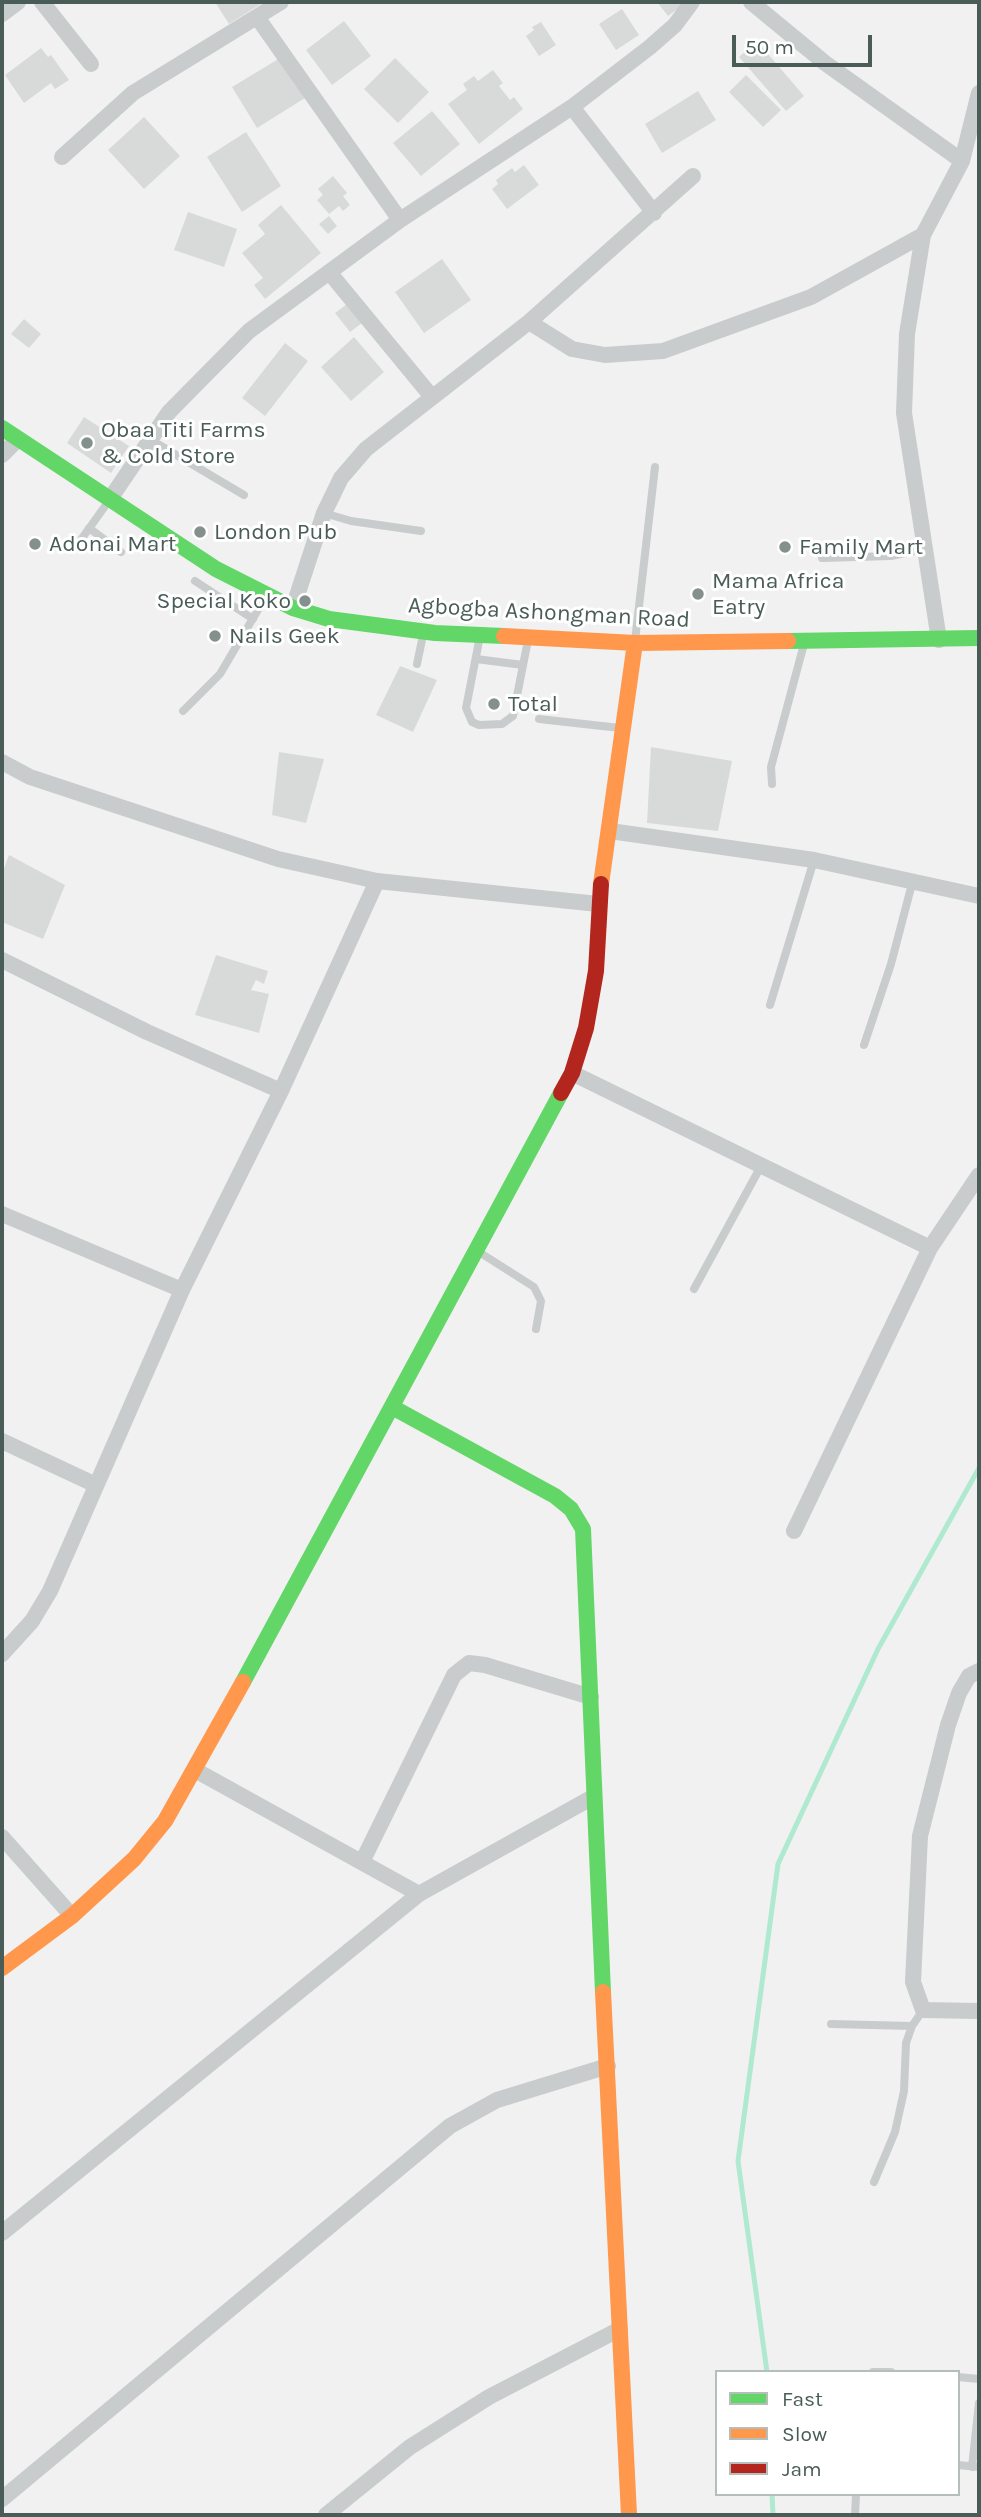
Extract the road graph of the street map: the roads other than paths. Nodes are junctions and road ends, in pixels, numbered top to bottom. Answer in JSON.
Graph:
{"nodes":[{"id":1,"x":18,"y":2,"type":"edge"},
{"id":2,"x":42,"y":2,"type":"edge"},
{"id":3,"x":281,"y":2,"type":"edge"},
{"id":4,"x":692,"y":2,"type":"edge"},
{"id":5,"x":751,"y":2,"type":"edge"},
{"id":6,"x":2,"y":14,"type":"edge"},
{"id":7,"x":257,"y":18,"type":"junction"},
{"id":8,"x":91,"y":64,"type":"dead end"},
{"id":9,"x":979,"y":93,"type":"edge"},
{"id":10,"x":572,"y":107,"type":"junction"},
{"id":11,"x":62,"y":157,"type":"dead end"},
{"id":12,"x":962,"y":162,"type":"junction"},
{"id":13,"x":693,"y":176,"type":"dead end"},
{"id":14,"x":654,"y":213,"type":"junction"},
{"id":15,"x":400,"y":219,"type":"junction"},
{"id":16,"x":923,"y":235,"type":"junction"},
{"id":17,"x":329,"y":272,"type":"junction"},
{"id":18,"x":529,"y":322,"type":"junction"},
{"id":19,"x":432,"y":397,"type":"junction"},
{"id":20,"x":2,"y":429,"type":"edge"},
{"id":21,"x":18,"y":439,"type":"junction"},
{"id":22,"x":150,"y":440,"type":"junction"},
{"id":23,"x":2,"y":455,"type":"edge"},
{"id":24,"x":655,"y":467,"type":"dead end"},
{"id":25,"x":244,"y":495,"type":"dead end"},
{"id":26,"x":110,"y":499,"type":"junction"},
{"id":27,"x":324,"y":513,"type":"junction"},
{"id":28,"x":89,"y":528,"type":"junction"},
{"id":29,"x":421,"y":531,"type":"dead end"},
{"id":30,"x":75,"y":548,"type":"dead end"},
{"id":31,"x":924,"y":549,"type":"junction"},
{"id":32,"x":121,"y":552,"type":"dead end"},
{"id":33,"x":822,"y":558,"type":"dead end"},
{"id":34,"x":195,"y":581,"type":"dead end"},
{"id":35,"x":266,"y":595,"type":"junction"},
{"id":36,"x":293,"y":608,"type":"junction"},
{"id":37,"x":253,"y":619,"type":"junction"},
{"id":38,"x":424,"y":632,"type":"junction"},
{"id":39,"x":480,"y":636,"type":"junction"},
{"id":40,"x":528,"y":638,"type":"junction"},
{"id":41,"x":979,"y":638,"type":"edge"},
{"id":42,"x":939,"y":640,"type":"junction"},
{"id":43,"x":805,"y":642,"type":"junction"},
{"id":44,"x":635,"y":643,"type":"junction"},
{"id":45,"x":476,"y":659,"type":"junction"},
{"id":46,"x":417,"y":664,"type":"dead end"},
{"id":47,"x":523,"y":665,"type":"junction"},
{"id":48,"x":183,"y":711,"type":"dead end"},
{"id":49,"x":539,"y":719,"type":"dead end"},
{"id":50,"x":623,"y":728,"type":"junction"},
{"id":51,"x":2,"y":762,"type":"edge"},
{"id":52,"x":772,"y":784,"type":"dead end"},
{"id":53,"x":610,"y":831,"type":"junction"},
{"id":54,"x":814,"y":860,"type":"junction"},
{"id":55,"x":913,"y":880,"type":"junction"},
{"id":56,"x":377,"y":881,"type":"junction"},
{"id":57,"x":979,"y":896,"type":"edge"},
{"id":58,"x":598,"y":904,"type":"junction"},
{"id":59,"x":2,"y":960,"type":"edge"},
{"id":60,"x":770,"y":1006,"type":"dead end"},
{"id":61,"x":864,"y":1045,"type":"dead end"},
{"id":62,"x":572,"y":1073,"type":"junction"},
{"id":63,"x":281,"y":1091,"type":"junction"},
{"id":64,"x":761,"y":1166,"type":"junction"},
{"id":65,"x":979,"y":1175,"type":"edge"},
{"id":66,"x":2,"y":1214,"type":"edge"},
{"id":67,"x":930,"y":1248,"type":"junction"},
{"id":68,"x":476,"y":1251,"type":"junction"},
{"id":69,"x":694,"y":1289,"type":"dead end"},
{"id":70,"x":182,"y":1290,"type":"junction"},
{"id":71,"x":536,"y":1329,"type":"dead end"},
{"id":72,"x":392,"y":1406,"type":"junction"},
{"id":73,"x":2,"y":1441,"type":"edge"},
{"id":74,"x":96,"y":1485,"type":"junction"},
{"id":75,"x":794,"y":1531,"type":"dead end"},
{"id":76,"x":2,"y":1654,"type":"edge"},
{"id":77,"x":979,"y":1671,"type":"edge"},
{"id":78,"x":591,"y":1697,"type":"junction"},
{"id":79,"x":195,"y":1770,"type":"junction"},
{"id":80,"x":593,"y":1797,"type":"junction"},
{"id":81,"x":2,"y":1837,"type":"edge"},
{"id":82,"x":362,"y":1862,"type":"junction"},
{"id":83,"x":419,"y":1894,"type":"junction"},
{"id":84,"x":72,"y":1916,"type":"junction"},
{"id":85,"x":2,"y":1968,"type":"edge"},
{"id":86,"x":923,"y":2010,"type":"junction"},
{"id":87,"x":979,"y":2011,"type":"edge"},
{"id":88,"x":831,"y":2024,"type":"dead end"},
{"id":89,"x":912,"y":2026,"type":"junction"},
{"id":90,"x":608,"y":2066,"type":"junction"},
{"id":91,"x":874,"y":2182,"type":"dead end"},
{"id":92,"x":2,"y":2233,"type":"edge"},
{"id":93,"x":620,"y":2329,"type":"junction"},
{"id":94,"x":960,"y":2377,"type":"edge"},
{"id":95,"x":979,"y":2379,"type":"edge"},
{"id":96,"x":979,"y":2403,"type":"edge"},
{"id":97,"x":975,"y":2467,"type":"edge"},
{"id":98,"x":856,"y":2496,"type":"edge"},
{"id":99,"x":2,"y":2499,"type":"edge"},
{"id":100,"x":326,"y":2515,"type":"edge"},
{"id":101,"x":629,"y":2515,"type":"edge"},
{"id":102,"x":855,"y":2515,"type":"edge"}],
"edges":[{"from":1,"to":6,"type":"street"},
{"from":2,"to":8,"type":"street"},
{"from":3,"to":7,"type":"street"},
{"from":4,"to":10,"type":"street"},
{"from":5,"to":12,"type":"street"},
{"from":7,"to":11,"type":"street"},
{"from":7,"to":15,"type":"street"},
{"from":9,"to":12,"type":"street"},
{"from":10,"to":14,"type":"street"},
{"from":10,"to":15,"type":"street"},
{"from":12,"to":16,"type":"street"},
{"from":13,"to":14,"type":"street"},
{"from":14,"to":18,"type":"street"},
{"from":15,"to":17,"type":"street"},
{"from":16,"to":18,"type":"street"},
{"from":16,"to":31,"type":"street"},
{"from":17,"to":19,"type":"street"},
{"from":17,"to":22,"type":"street"},
{"from":18,"to":19,"type":"street"},
{"from":19,"to":27,"type":"street"},
{"from":20,"to":21,"type":"street","name":"Agbogba Ashongman Road"},
{"from":21,"to":23,"type":"street"},
{"from":21,"to":26,"type":"street","name":"Agbogba Ashongman Road"},
{"from":22,"to":25,"type":"lane"},
{"from":22,"to":26,"type":"street"},
{"from":24,"to":44,"type":"lane"},
{"from":26,"to":28,"type":"lane"},
{"from":26,"to":35,"type":"street","name":"Agbogba Ashongman Road"},
{"from":27,"to":29,"type":"lane"},
{"from":27,"to":36,"type":"street"},
{"from":28,"to":30,"type":"lane"},
{"from":28,"to":32,"type":"lane"},
{"from":31,"to":33,"type":"lane"},
{"from":31,"to":42,"type":"street"},
{"from":34,"to":37,"type":"lane"},
{"from":35,"to":36,"type":"street","name":"Agbogba Ashongman Road"},
{"from":35,"to":37,"type":"lane"},
{"from":36,"to":38,"type":"street","name":"Agbogba Ashongman Road"},
{"from":37,"to":48,"type":"lane"},
{"from":38,"to":39,"type":"street","name":"Agbogba Ashongman Road"},
{"from":38,"to":46,"type":"lane"},
{"from":39,"to":40,"type":"street","name":"Agbogba Ashongman Road"},
{"from":39,"to":45,"type":"lane"},
{"from":40,"to":44,"type":"street","name":"Agbogba Ashongman Road"},
{"from":40,"to":47,"type":"lane"},
{"from":41,"to":42,"type":"street","name":"Agbogba Ashongman Road"},
{"from":42,"to":43,"type":"street","name":"Agbogba Ashongman Road"},
{"from":43,"to":44,"type":"street","name":"Agbogba Ashongman Road"},
{"from":43,"to":52,"type":"lane"},
{"from":44,"to":50,"type":"street"},
{"from":45,"to":47,"type":"lane"},
{"from":45,"to":47,"type":"lane"},
{"from":49,"to":50,"type":"lane"},
{"from":50,"to":53,"type":"street"},
{"from":51,"to":56,"type":"street"},
{"from":53,"to":54,"type":"street"},
{"from":53,"to":58,"type":"street"},
{"from":54,"to":55,"type":"street"},
{"from":54,"to":60,"type":"lane"},
{"from":55,"to":57,"type":"street"},
{"from":55,"to":61,"type":"lane"},
{"from":56,"to":58,"type":"street"},
{"from":56,"to":63,"type":"street"},
{"from":58,"to":62,"type":"street"},
{"from":59,"to":63,"type":"street"},
{"from":62,"to":64,"type":"street"},
{"from":62,"to":68,"type":"street"},
{"from":63,"to":70,"type":"street"},
{"from":64,"to":67,"type":"street"},
{"from":64,"to":69,"type":"lane"},
{"from":65,"to":67,"type":"street"},
{"from":66,"to":70,"type":"street"},
{"from":67,"to":75,"type":"street"},
{"from":68,"to":71,"type":"lane"},
{"from":68,"to":72,"type":"street"},
{"from":70,"to":74,"type":"street"},
{"from":72,"to":78,"type":"street"},
{"from":72,"to":79,"type":"street"},
{"from":73,"to":74,"type":"street"},
{"from":74,"to":76,"type":"street"},
{"from":77,"to":86,"type":"street"},
{"from":78,"to":80,"type":"street"},
{"from":78,"to":82,"type":"street"},
{"from":79,"to":82,"type":"street"},
{"from":79,"to":84,"type":"street"},
{"from":80,"to":83,"type":"street"},
{"from":80,"to":90,"type":"street"},
{"from":81,"to":84,"type":"street"},
{"from":82,"to":83,"type":"street"},
{"from":83,"to":92,"type":"street"},
{"from":84,"to":85,"type":"street"},
{"from":86,"to":87,"type":"street"},
{"from":86,"to":89,"type":"lane"},
{"from":88,"to":89,"type":"lane"},
{"from":89,"to":91,"type":"lane"},
{"from":90,"to":93,"type":"street"},
{"from":90,"to":99,"type":"street"},
{"from":93,"to":100,"type":"street"},
{"from":93,"to":101,"type":"street"},
{"from":94,"to":95,"type":"lane"},
{"from":96,"to":97,"type":"lane"},
{"from":98,"to":102,"type":"lane"}]}
